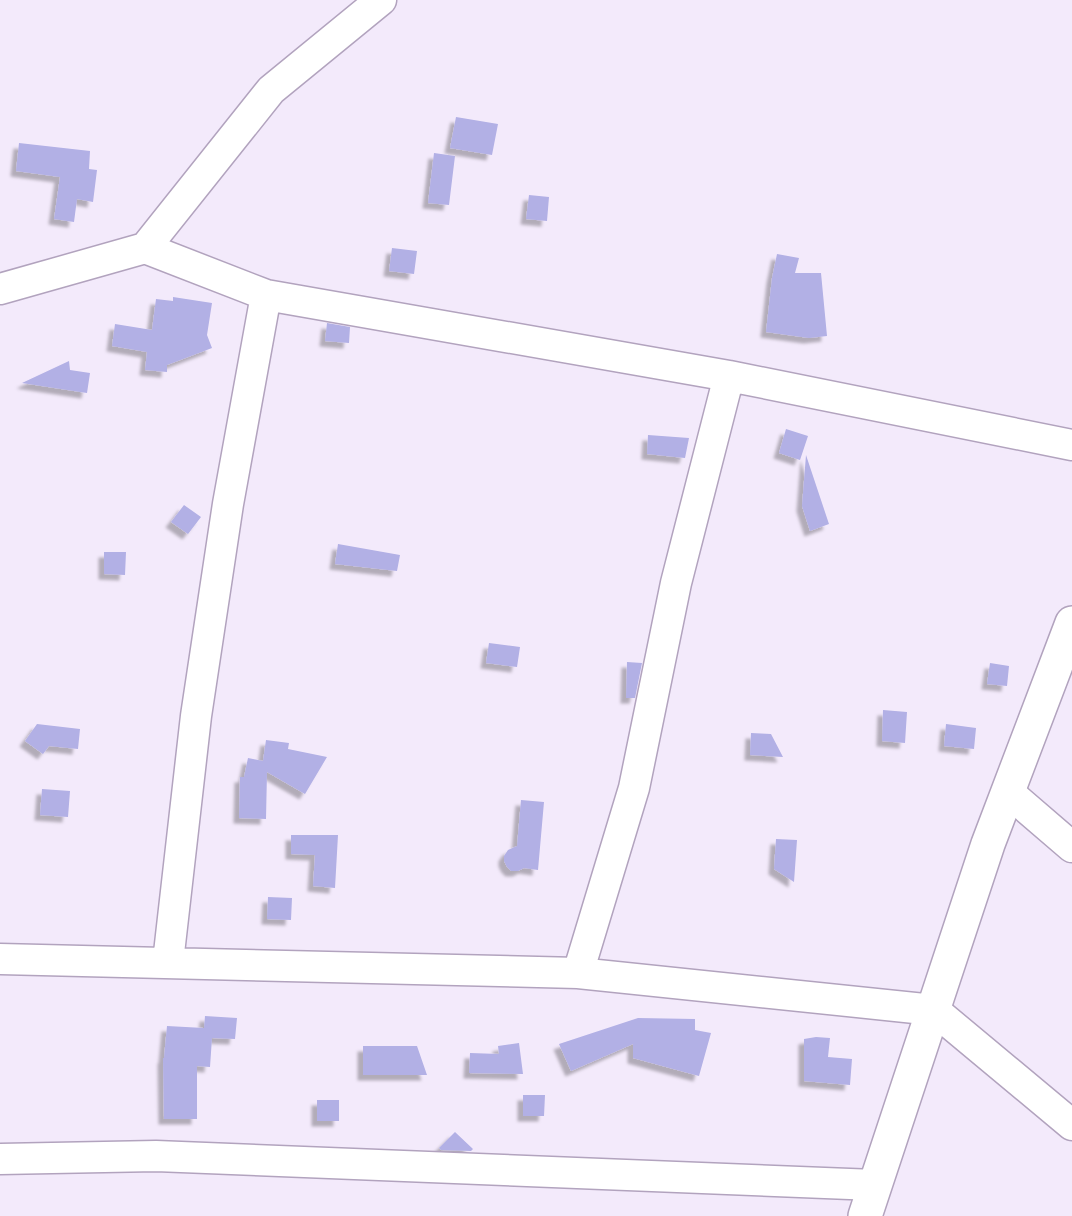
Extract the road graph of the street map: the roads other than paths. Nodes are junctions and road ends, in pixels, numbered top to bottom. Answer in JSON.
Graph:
{"nodes":[{"id":1,"x":381,"y":0,"type":"edge"},
{"id":2,"x":145,"y":248,"type":"junction"},
{"id":3,"x":0,"y":289,"type":"edge"},
{"id":4,"x":266,"y":295,"type":"junction"},
{"id":5,"x":729,"y":376,"type":"junction"},
{"id":6,"x":1072,"y":444,"type":"edge"},
{"id":7,"x":1072,"y":623,"type":"edge"},
{"id":8,"x":1008,"y":792,"type":"junction"},
{"id":9,"x":1072,"y":847,"type":"edge"},
{"id":10,"x":0,"y":959,"type":"edge"},
{"id":11,"x":168,"y":962,"type":"junction"},
{"id":12,"x":578,"y":972,"type":"junction"},
{"id":13,"x":934,"y":1010,"type":"junction"},
{"id":14,"x":1072,"y":1125,"type":"edge"},
{"id":15,"x":0,"y":1159,"type":"edge"},
{"id":16,"x":871,"y":1206,"type":"edge"}],
"edges":[{"from":1,"to":2,"type":"street"},
{"from":2,"to":3,"type":"street"},
{"from":2,"to":4,"type":"street"},
{"from":4,"to":5,"type":"street"},
{"from":4,"to":11,"type":"street"},
{"from":5,"to":6,"type":"street"},
{"from":5,"to":12,"type":"street"},
{"from":7,"to":8,"type":"street"},
{"from":8,"to":9,"type":"street"},
{"from":8,"to":13,"type":"street"},
{"from":10,"to":11,"type":"street"},
{"from":11,"to":12,"type":"street"},
{"from":12,"to":13,"type":"street"},
{"from":13,"to":14,"type":"street"},
{"from":13,"to":16,"type":"street"},
{"from":15,"to":16,"type":"street"}]}
